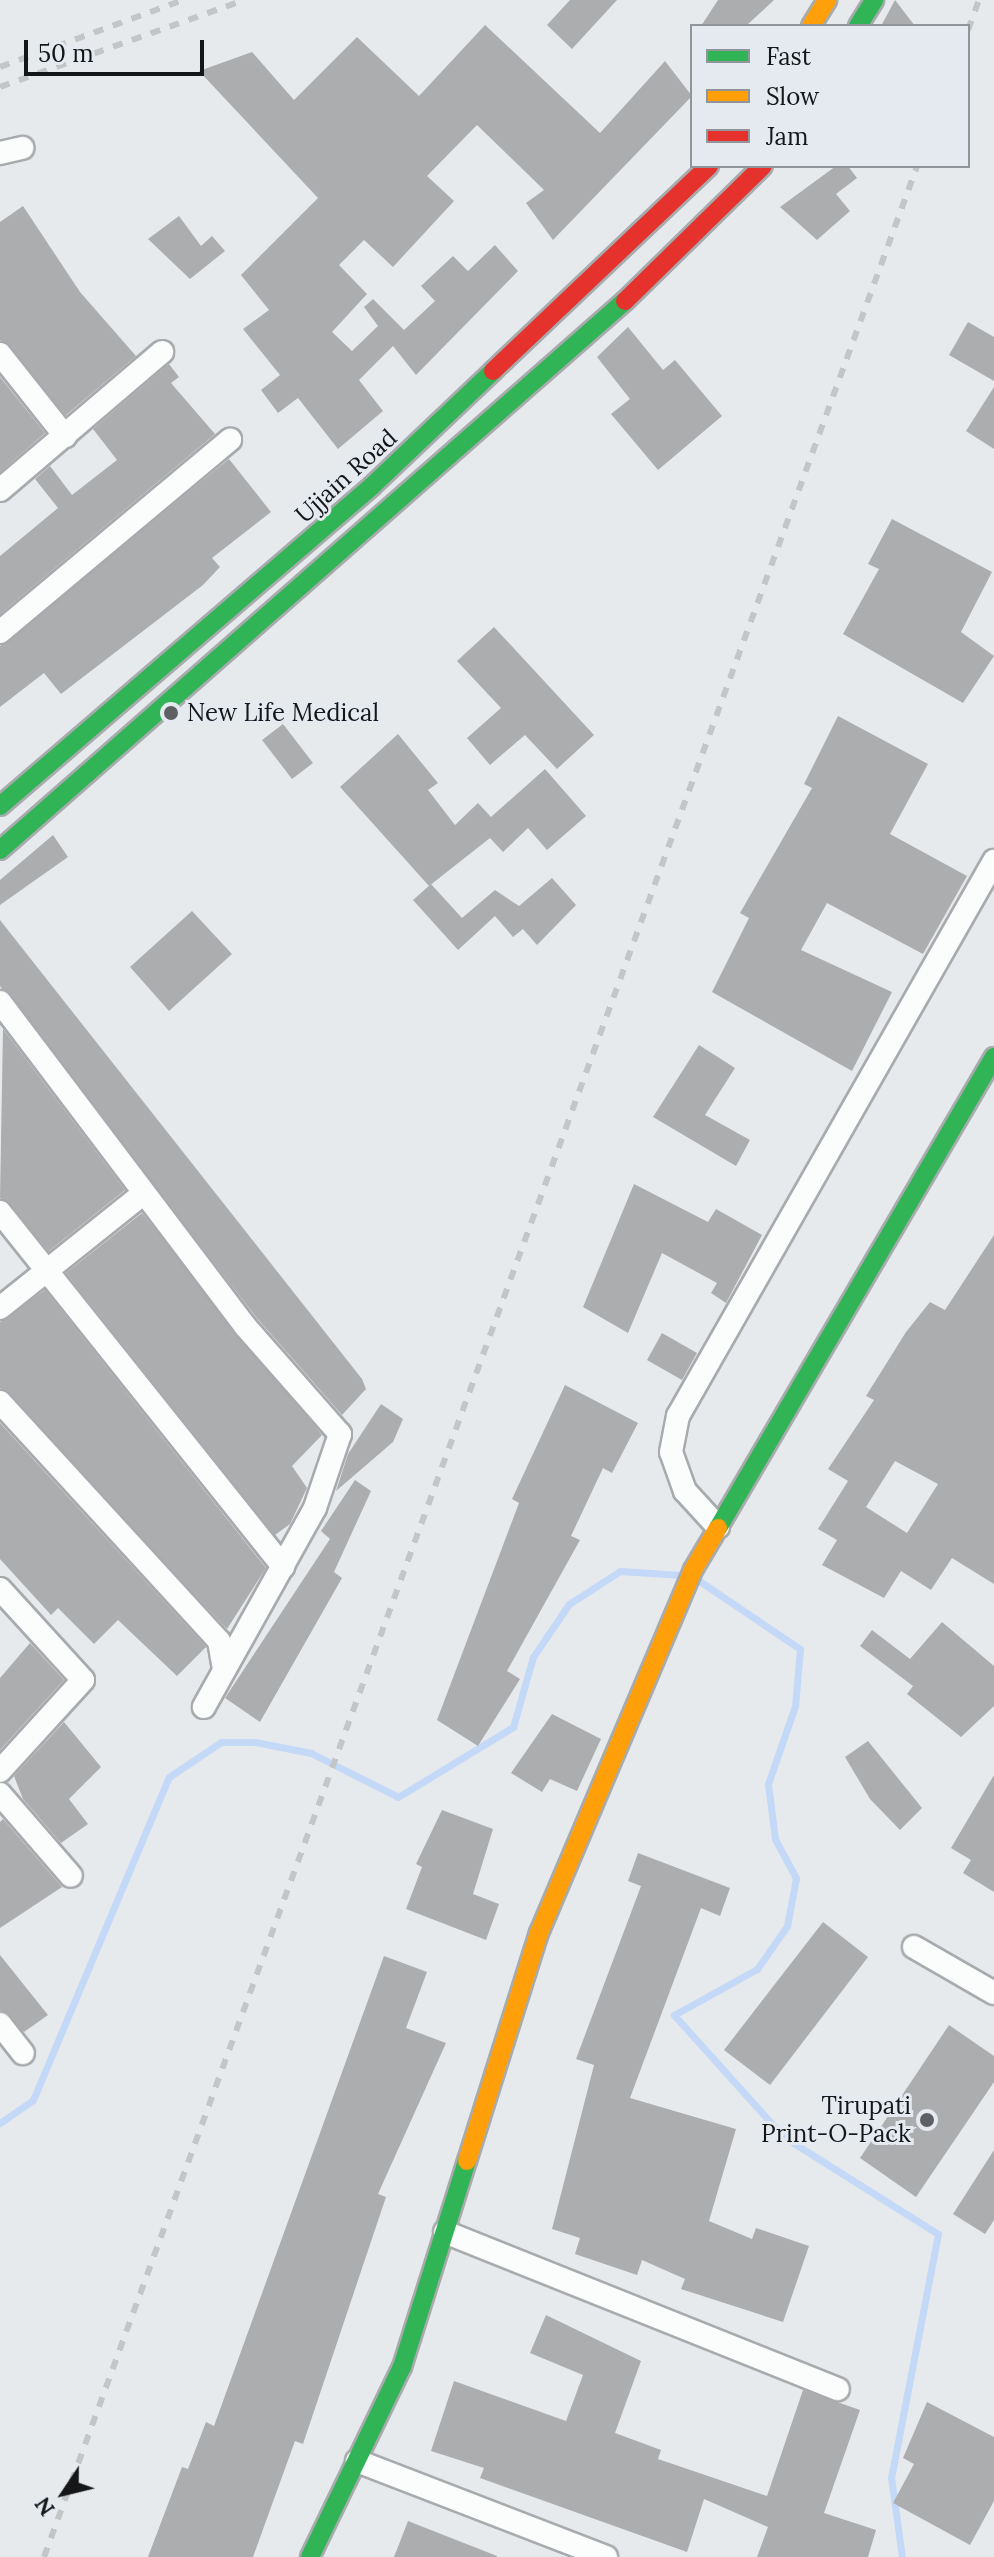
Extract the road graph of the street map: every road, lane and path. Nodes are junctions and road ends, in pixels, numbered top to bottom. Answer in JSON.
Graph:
{"nodes":[{"id":1,"x":827,"y":0,"type":"edge"},
{"id":2,"x":874,"y":0,"type":"edge"},
{"id":3,"x":812,"y":24,"type":"edge"},
{"id":4,"x":859,"y":24,"type":"edge"},
{"id":5,"x":707,"y":168,"type":"edge"},
{"id":6,"x":761,"y":168,"type":"edge"},
{"id":7,"x":162,"y":352,"type":"dead end"},
{"id":8,"x":0,"y":354,"type":"edge"},
{"id":9,"x":65,"y":436,"type":"junction"},
{"id":10,"x":230,"y":440,"type":"dead end"},
{"id":11,"x":0,"y":490,"type":"edge"},
{"id":12,"x":0,"y":632,"type":"edge"},
{"id":13,"x":189,"y":638,"type":"junction"},
{"id":14,"x":213,"y":665,"type":"junction"},
{"id":15,"x":0,"y":806,"type":"edge"},
{"id":16,"x":0,"y":850,"type":"edge"},
{"id":17,"x":994,"y":861,"type":"edge"},
{"id":18,"x":0,"y":1002,"type":"edge"},
{"id":19,"x":994,"y":1057,"type":"edge"},
{"id":20,"x":144,"y":1193,"type":"junction"},
{"id":21,"x":0,"y":1212,"type":"edge"},
{"id":22,"x":47,"y":1269,"type":"junction"},
{"id":23,"x":0,"y":1308,"type":"edge"},
{"id":24,"x":0,"y":1402,"type":"edge"},
{"id":25,"x":718,"y":1527,"type":"junction"},
{"id":26,"x":283,"y":1567,"type":"junction"},
{"id":27,"x":0,"y":1589,"type":"edge"},
{"id":28,"x":224,"y":1669,"type":"junction"},
{"id":29,"x":204,"y":1707,"type":"dead end"},
{"id":30,"x":0,"y":1771,"type":"edge"},
{"id":31,"x":0,"y":1794,"type":"edge"},
{"id":32,"x":71,"y":1876,"type":"dead end"},
{"id":33,"x":914,"y":1947,"type":"dead end"},
{"id":34,"x":994,"y":1993,"type":"edge"},
{"id":35,"x":0,"y":2024,"type":"edge"},
{"id":36,"x":23,"y":2053,"type":"dead end"},
{"id":37,"x":445,"y":2232,"type":"junction"},
{"id":38,"x":838,"y":2389,"type":"dead end"},
{"id":39,"x":357,"y":2461,"type":"junction"},
{"id":40,"x":310,"y":2557,"type":"edge"},
{"id":41,"x":606,"y":2557,"type":"edge"}],
"edges":[{"from":1,"to":3,"type":"main road"},
{"from":2,"to":4,"type":"main road"},
{"from":5,"to":13,"type":"main road","name":"Ujjain Road"},
{"from":6,"to":14,"type":"main road"},
{"from":7,"to":9,"type":"street"},
{"from":8,"to":9,"type":"street"},
{"from":9,"to":11,"type":"street"},
{"from":10,"to":12,"type":"street"},
{"from":13,"to":14,"type":"main road"},
{"from":13,"to":15,"type":"main road","name":"Ujjain Road"},
{"from":14,"to":16,"type":"main road"},
{"from":17,"to":25,"type":"street"},
{"from":18,"to":20,"type":"street"},
{"from":19,"to":25,"type":"main road"},
{"from":20,"to":22,"type":"street"},
{"from":20,"to":26,"type":"street"},
{"from":21,"to":22,"type":"street"},
{"from":22,"to":23,"type":"street"},
{"from":22,"to":26,"type":"street"},
{"from":24,"to":28,"type":"street"},
{"from":25,"to":37,"type":"main road"},
{"from":26,"to":28,"type":"street"},
{"from":27,"to":30,"type":"street"},
{"from":28,"to":29,"type":"street"},
{"from":31,"to":32,"type":"street"},
{"from":33,"to":34,"type":"street"},
{"from":35,"to":36,"type":"street"},
{"from":37,"to":38,"type":"street"},
{"from":37,"to":39,"type":"main road"},
{"from":39,"to":40,"type":"main road"},
{"from":39,"to":41,"type":"street"}]}
